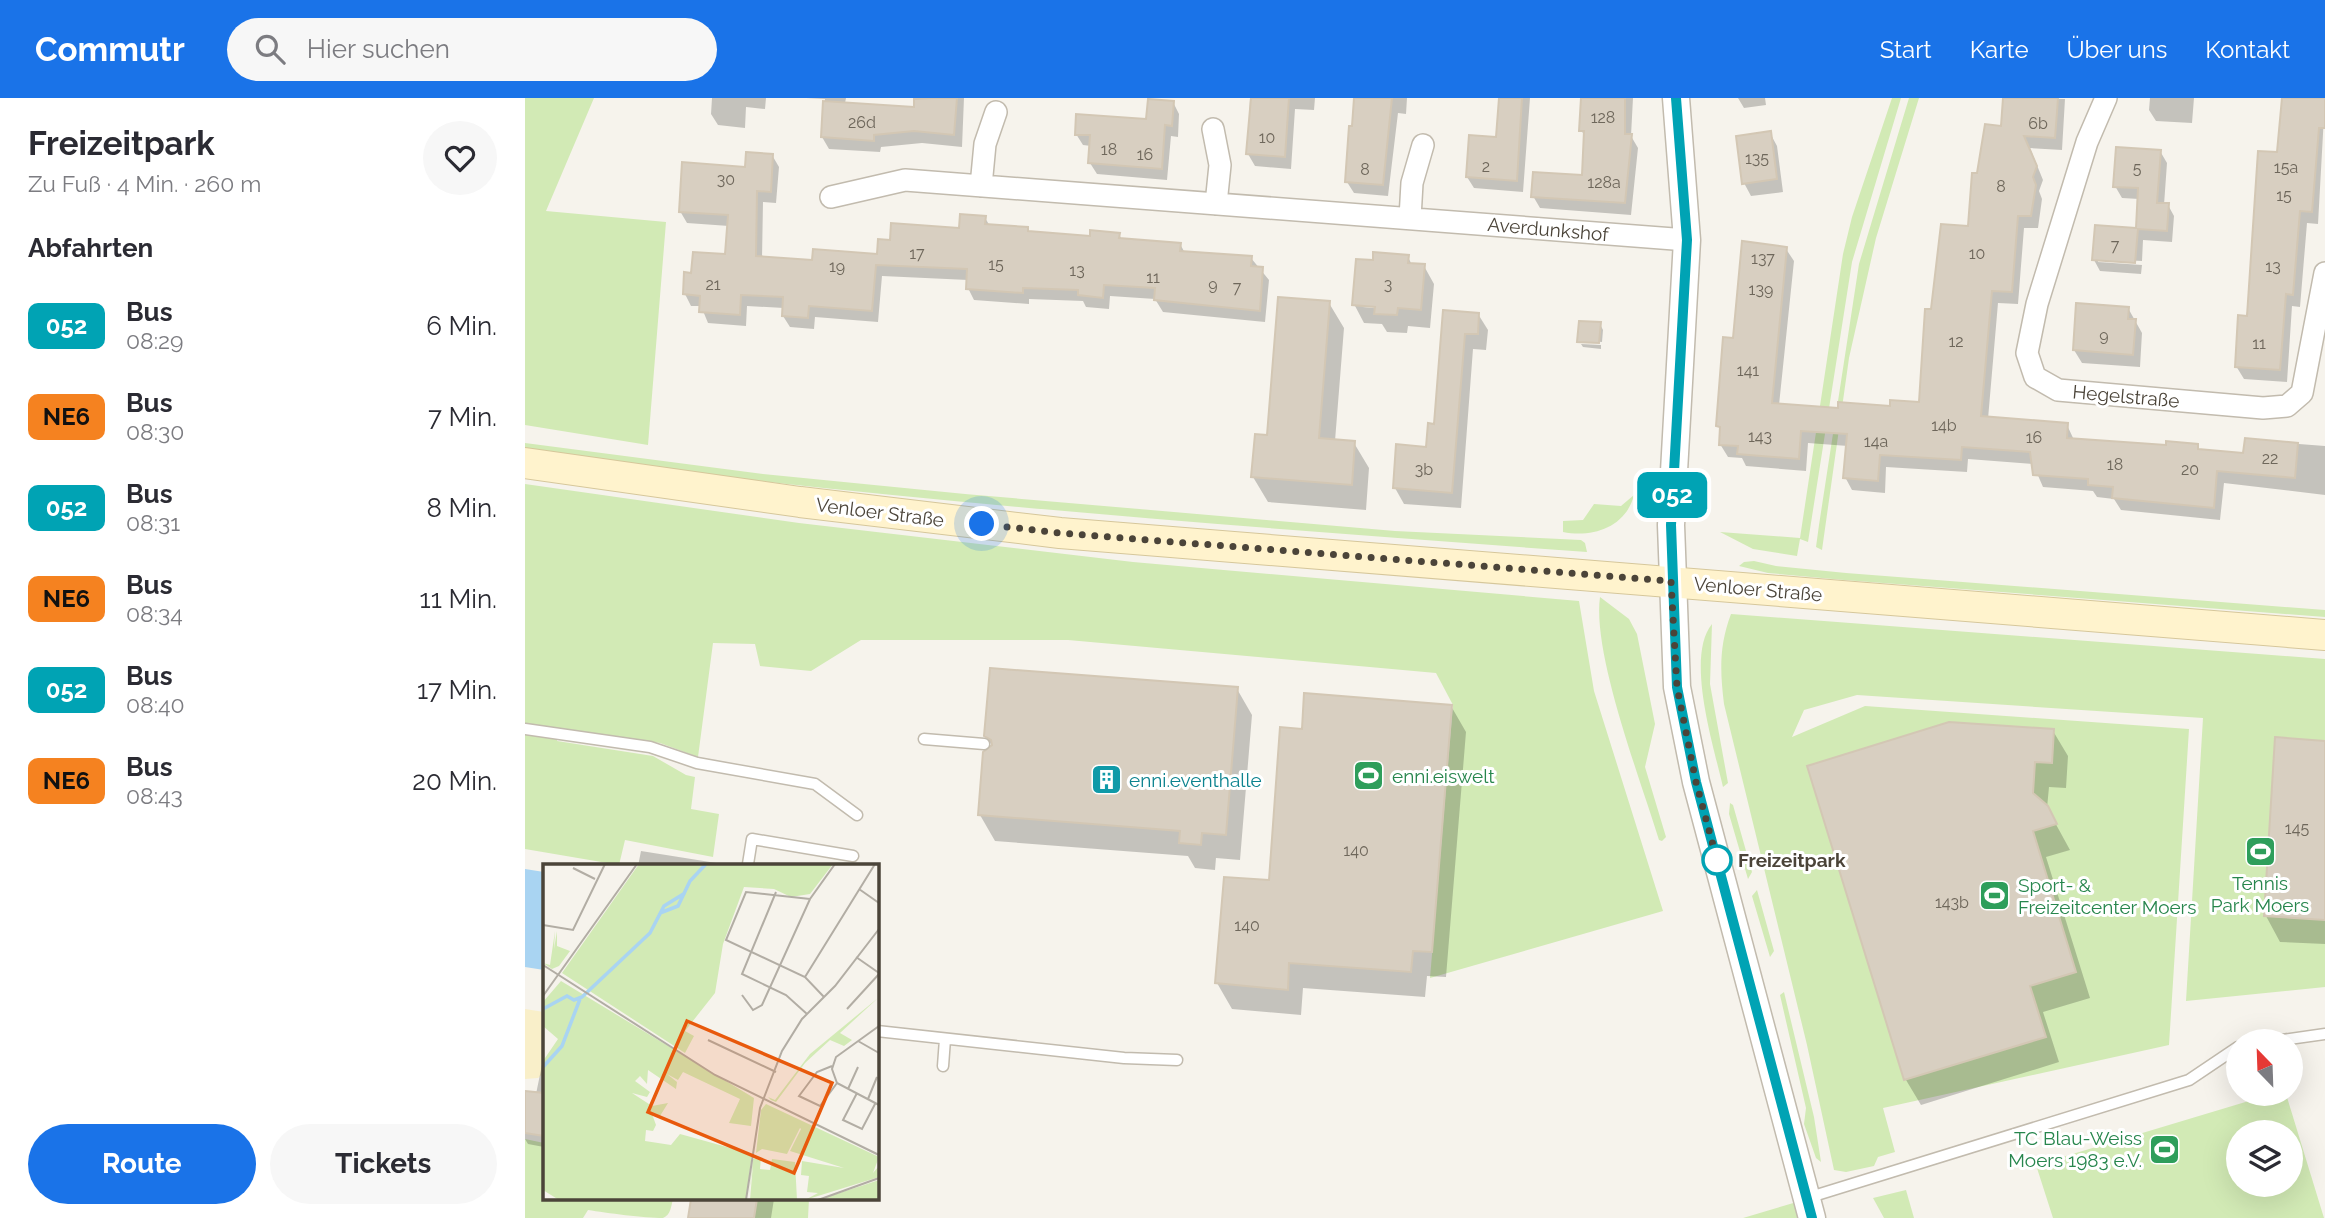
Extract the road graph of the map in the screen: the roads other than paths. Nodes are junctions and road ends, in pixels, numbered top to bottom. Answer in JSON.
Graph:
{"nodes":[{"id":1,"x":1676,"y":98,"type":"edge"},
{"id":2,"x":2106,"y":98,"type":"edge"},
{"id":3,"x":996,"y":112,"type":"dead end"},
{"id":4,"x":1213,"y":129,"type":"dead end"},
{"id":5,"x":1423,"y":145,"type":"dead end"},
{"id":6,"x":981,"y":186,"type":"junction"},
{"id":7,"x":831,"y":197,"type":"dead end"},
{"id":8,"x":1216,"y":204,"type":"junction"},
{"id":9,"x":1410,"y":218,"type":"junction"},
{"id":10,"x":1687,"y":240,"type":"junction"},
{"id":11,"x":2325,"y":273,"type":"edge"},
{"id":12,"x":525,"y":463,"type":"edge"},
{"id":13,"x":1671,"y":581,"type":"junction"},
{"id":14,"x":2325,"y":635,"type":"edge"},
{"id":15,"x":525,"y":729,"type":"edge"},
{"id":16,"x":924,"y":739,"type":"dead end"},
{"id":17,"x":984,"y":744,"type":"dead end"},
{"id":18,"x":857,"y":815,"type":"dead end"},
{"id":19,"x":853,"y":856,"type":"dead end"},
{"id":20,"x":748,"y":864,"type":"dead end"},
{"id":21,"x":879,"y":1031,"type":"edge"},
{"id":22,"x":2325,"y":1034,"type":"edge"},
{"id":23,"x":2303,"y":1037,"type":"edge"},
{"id":24,"x":945,"y":1039,"type":"junction"},
{"id":25,"x":2226,"y":1055,"type":"edge"},
{"id":26,"x":1177,"y":1060,"type":"dead end"},
{"id":27,"x":943,"y":1066,"type":"dead end"},
{"id":28,"x":1809,"y":1208,"type":"edge"}],
"edges":[{"from":1,"to":10,"type":"street"},
{"from":2,"to":11,"type":"street","name":"Hegelstraße"},
{"from":3,"to":6,"type":"street"},
{"from":4,"to":8,"type":"street"},
{"from":5,"to":9,"type":"street"},
{"from":6,"to":7,"type":"street","name":"Averdunkshof"},
{"from":6,"to":8,"type":"street","name":"Averdunkshof"},
{"from":8,"to":9,"type":"street","name":"Averdunkshof"},
{"from":9,"to":10,"type":"street","name":"Averdunkshof"},
{"from":10,"to":13,"type":"street"},
{"from":12,"to":13,"type":"main road","name":"Venloer Straße"},
{"from":13,"to":14,"type":"main road","name":"Venloer Straße"},
{"from":13,"to":28,"type":"street"},
{"from":15,"to":18,"type":"lane"},
{"from":16,"to":17,"type":"lane"},
{"from":19,"to":20,"type":"lane"},
{"from":21,"to":24,"type":"lane"},
{"from":22,"to":23,"type":"lane"},
{"from":24,"to":26,"type":"lane"},
{"from":24,"to":27,"type":"lane"},
{"from":25,"to":28,"type":"lane"}]}
